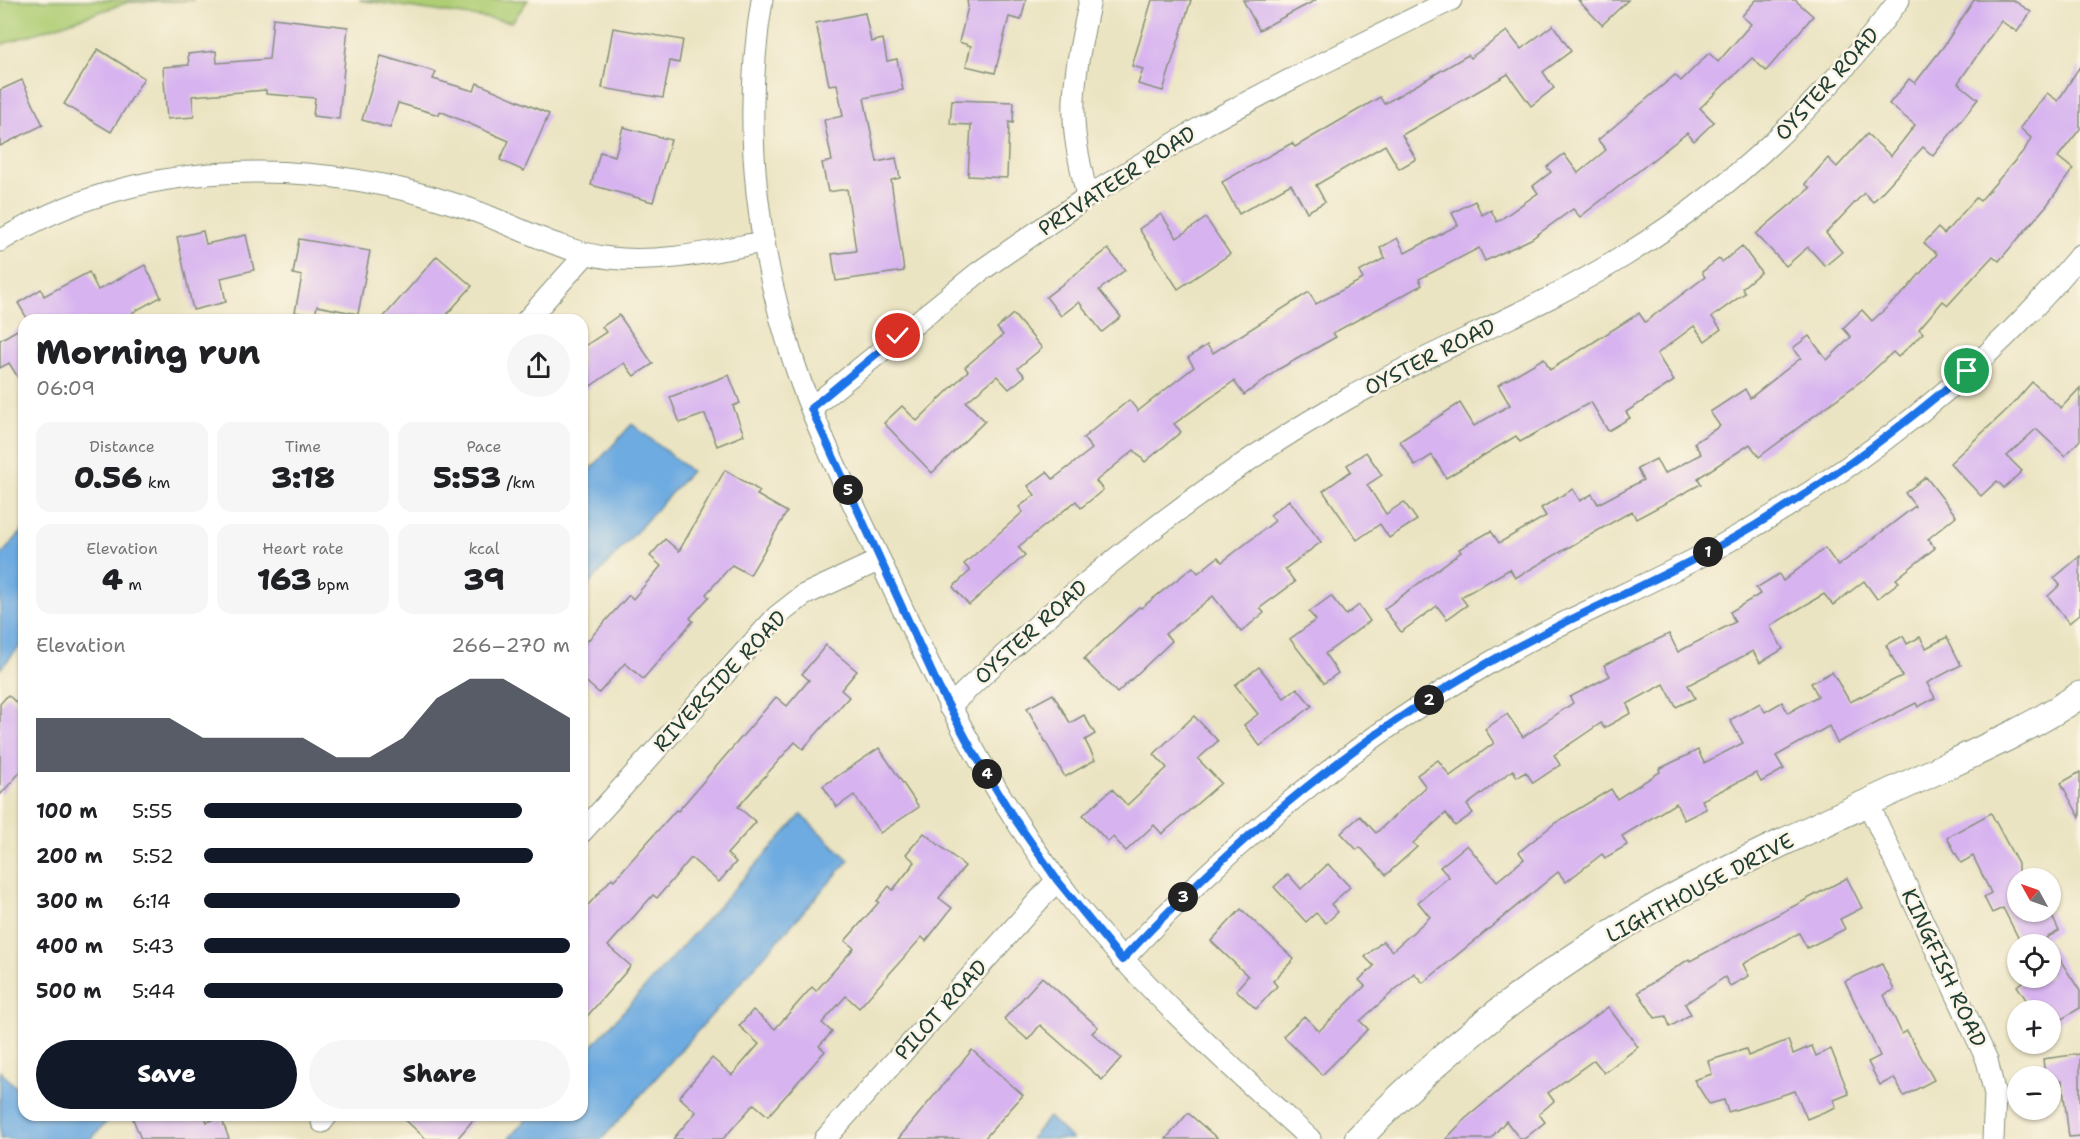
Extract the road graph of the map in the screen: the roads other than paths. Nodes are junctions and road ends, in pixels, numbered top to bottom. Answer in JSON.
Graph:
{"nodes":[{"id":1,"x":762,"y":0,"type":"edge"},
{"id":2,"x":1090,"y":0,"type":"edge"},
{"id":3,"x":1451,"y":0,"type":"edge"},
{"id":4,"x":1899,"y":0,"type":"edge"},
{"id":5,"x":1087,"y":197,"type":"junction"},
{"id":6,"x":0,"y":241,"type":"edge"},
{"id":7,"x":763,"y":242,"type":"junction"},
{"id":8,"x":586,"y":254,"type":"junction"},
{"id":9,"x":2080,"y":255,"type":"edge"},
{"id":10,"x":532,"y":314,"type":"edge"},
{"id":11,"x":811,"y":408,"type":"junction"},
{"id":12,"x":880,"y":560,"type":"junction"},
{"id":13,"x":2080,"y":695,"type":"edge"},
{"id":14,"x":949,"y":707,"type":"junction"},
{"id":15,"x":1868,"y":803,"type":"junction"},
{"id":16,"x":588,"y":825,"type":"edge"},
{"id":17,"x":1057,"y":880,"type":"junction"},
{"id":18,"x":1122,"y":960,"type":"junction"},
{"id":19,"x":825,"y":1139,"type":"edge"},
{"id":20,"x":1310,"y":1139,"type":"edge"},
{"id":21,"x":1358,"y":1139,"type":"edge"},
{"id":22,"x":1993,"y":1139,"type":"edge"}],
"edges":[{"from":1,"to":7,"type":"street"},
{"from":2,"to":5,"type":"street"},
{"from":3,"to":5,"type":"street","name":"PRIVATEER ROAD"},
{"from":4,"to":14,"type":"street","name":"OYSTER ROAD"},
{"from":5,"to":11,"type":"street","name":"PRIVATEER ROAD"},
{"from":6,"to":8,"type":"street"},
{"from":7,"to":8,"type":"street"},
{"from":7,"to":11,"type":"street"},
{"from":8,"to":10,"type":"street"},
{"from":9,"to":18,"type":"street"},
{"from":11,"to":12,"type":"street"},
{"from":12,"to":14,"type":"street"},
{"from":12,"to":16,"type":"street","name":"RIVERSIDE ROAD"},
{"from":13,"to":15,"type":"street","name":"LIGHTHOUSE DRIVE"},
{"from":14,"to":17,"type":"street"},
{"from":15,"to":21,"type":"street","name":"LIGHTHOUSE DRIVE"},
{"from":15,"to":22,"type":"street","name":"KINGFISH ROAD"},
{"from":17,"to":18,"type":"street"},
{"from":17,"to":19,"type":"street","name":"PILOT ROAD"},
{"from":18,"to":20,"type":"street"}]}
